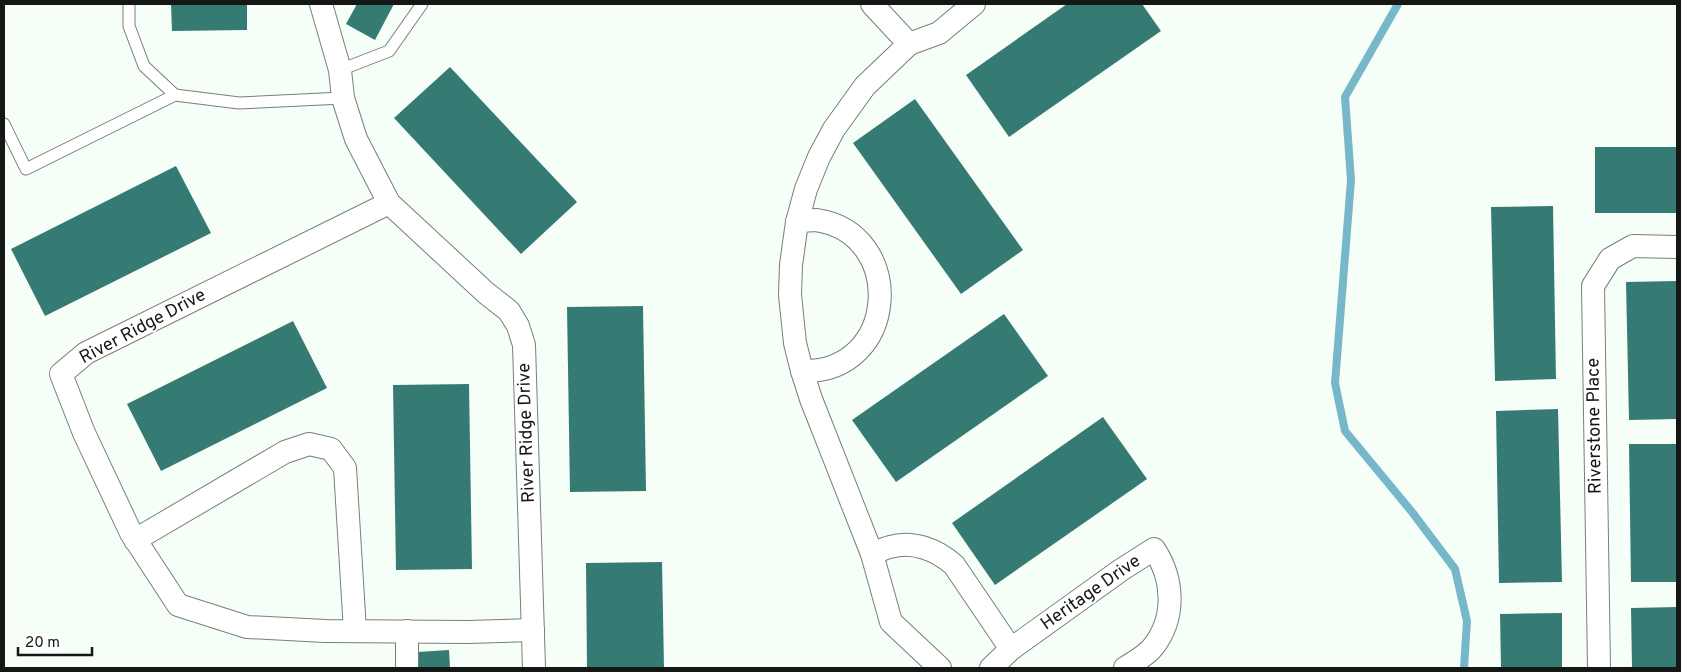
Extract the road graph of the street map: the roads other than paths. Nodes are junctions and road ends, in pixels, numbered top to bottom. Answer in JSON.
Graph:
{"nodes":[{"id":1,"x":129,"y":4,"type":"edge"},
{"id":2,"x":321,"y":4,"type":"edge"},
{"id":3,"x":422,"y":4,"type":"edge"},
{"id":4,"x":872,"y":4,"type":"edge"},
{"id":5,"x":974,"y":4,"type":"edge"},
{"id":6,"x":909,"y":44,"type":"junction"},
{"id":7,"x":340,"y":70,"type":"junction"},
{"id":8,"x":175,"y":95,"type":"junction"},
{"id":9,"x":343,"y":98,"type":"junction"},
{"id":10,"x":4,"y":124,"type":"edge"},
{"id":11,"x":389,"y":203,"type":"junction"},
{"id":12,"x":797,"y":222,"type":"junction"},
{"id":13,"x":1677,"y":247,"type":"edge"},
{"id":14,"x":802,"y":371,"type":"junction"},
{"id":15,"x":135,"y":540,"type":"junction"},
{"id":16,"x":872,"y":554,"type":"junction"},
{"id":17,"x":533,"y":630,"type":"junction"},
{"id":18,"x":355,"y":631,"type":"junction"},
{"id":19,"x":407,"y":631,"type":"junction"},
{"id":20,"x":1012,"y":650,"type":"junction"},
{"id":21,"x":407,"y":668,"type":"edge"},
{"id":22,"x":534,"y":668,"type":"edge"},
{"id":23,"x":940,"y":668,"type":"edge"},
{"id":24,"x":991,"y":668,"type":"edge"},
{"id":25,"x":1125,"y":668,"type":"edge"},
{"id":26,"x":1599,"y":668,"type":"edge"}],
"edges":[{"from":1,"to":8,"type":"lane"},
{"from":2,"to":7,"type":"street","name":"River Ridge Drive"},
{"from":3,"to":7,"type":"lane"},
{"from":4,"to":6,"type":"street"},
{"from":5,"to":6,"type":"street"},
{"from":6,"to":12,"type":"street"},
{"from":7,"to":9,"type":"street","name":"River Ridge Drive"},
{"from":8,"to":9,"type":"lane"},
{"from":8,"to":10,"type":"lane"},
{"from":9,"to":11,"type":"street","name":"River Ridge Drive"},
{"from":11,"to":15,"type":"street","name":"River Ridge Drive"},
{"from":11,"to":17,"type":"street","name":"River Ridge Drive"},
{"from":12,"to":14,"type":"street"},
{"from":12,"to":14,"type":"street"},
{"from":13,"to":26,"type":"street","name":"Riverstone Place"},
{"from":14,"to":16,"type":"street"},
{"from":15,"to":18,"type":"street","name":"River Ridge Drive"},
{"from":15,"to":18,"type":"street"},
{"from":16,"to":20,"type":"street"},
{"from":16,"to":23,"type":"street"},
{"from":17,"to":19,"type":"street","name":"River Ridge Drive"},
{"from":17,"to":22,"type":"street","name":"River Ridge Drive"},
{"from":18,"to":19,"type":"street","name":"River Ridge Drive"},
{"from":19,"to":21,"type":"street"},
{"from":20,"to":24,"type":"street","name":"Heritage Drive"},
{"from":20,"to":25,"type":"street","name":"Heritage Drive"}]}
